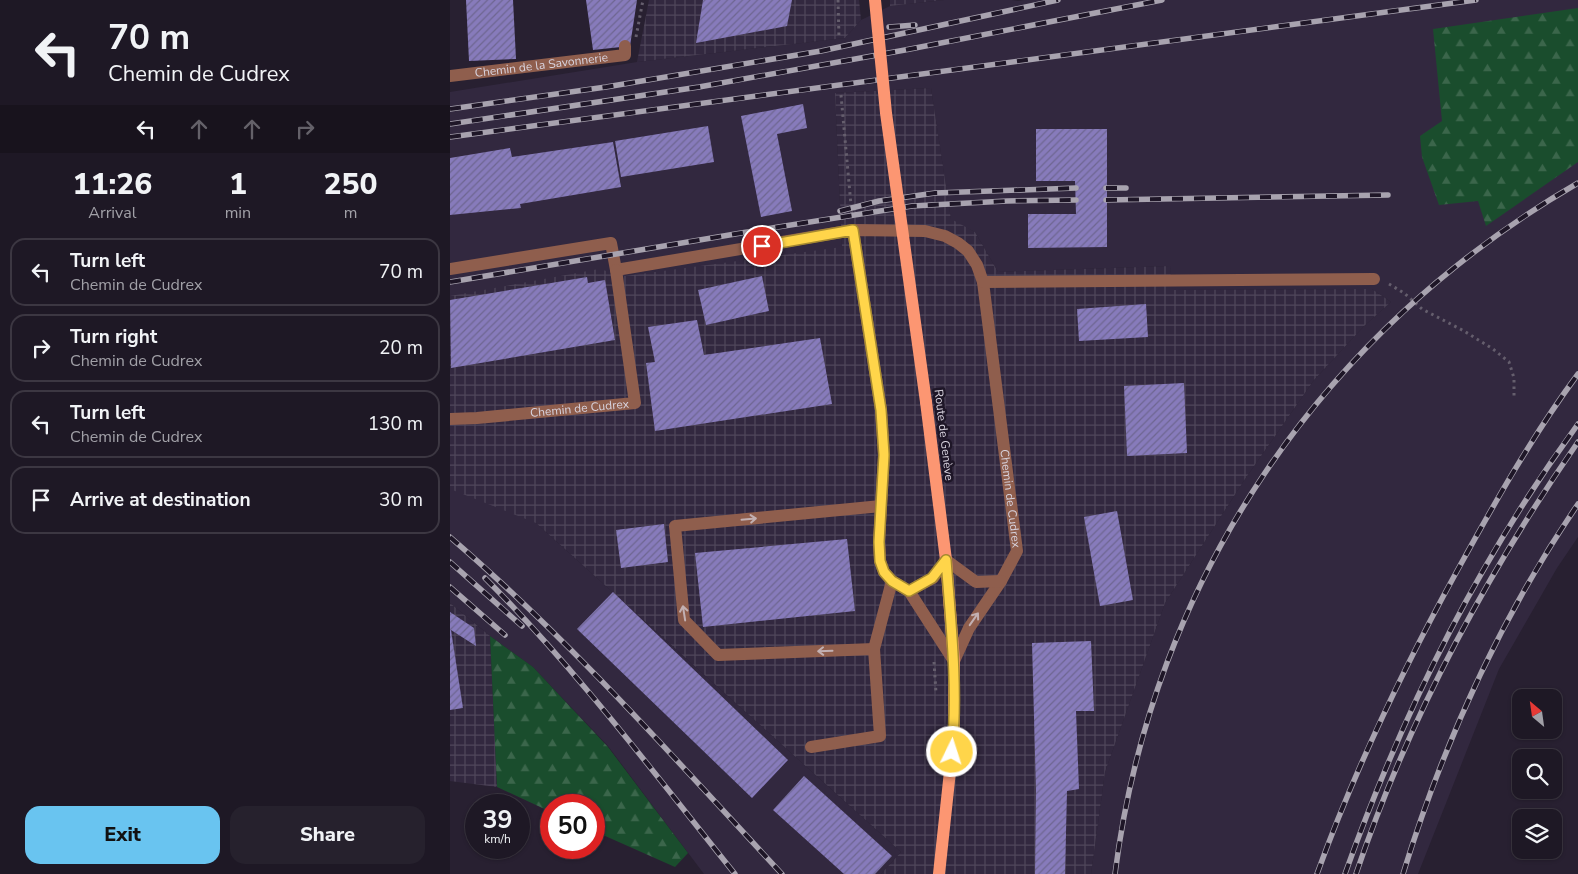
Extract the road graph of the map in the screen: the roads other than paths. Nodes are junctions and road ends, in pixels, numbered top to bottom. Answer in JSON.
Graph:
{"nodes":[{"id":1,"x":876,"y":0,"type":"edge"},
{"id":2,"x":630,"y":46,"type":"road end"},
{"id":3,"x":450,"y":76,"type":"edge"},
{"id":4,"x":853,"y":230,"type":"junction"},
{"id":5,"x":450,"y":269,"type":"edge"},
{"id":6,"x":616,"y":270,"type":"junction"},
{"id":7,"x":1374,"y":279,"type":"dead end"},
{"id":8,"x":983,"y":282,"type":"junction"},
{"id":9,"x":450,"y":419,"type":"edge"},
{"id":10,"x":881,"y":506,"type":"junction"},
{"id":11,"x":946,"y":560,"type":"junction"},
{"id":12,"x":892,"y":581,"type":"junction"},
{"id":13,"x":1001,"y":581,"type":"junction"},
{"id":14,"x":909,"y":591,"type":"junction"},
{"id":15,"x":874,"y":649,"type":"junction"},
{"id":16,"x":954,"y":661,"type":"junction"},
{"id":17,"x":811,"y":747,"type":"dead end"},
{"id":18,"x":939,"y":874,"type":"edge"}],
"edges":[{"from":1,"to":11,"type":"main road","name":"Route de Genève","bridge":true},
{"from":2,"to":3,"type":"street","name":"Chemin de la Savonnerie"},
{"from":4,"to":6,"type":"street","name":"Chemin de Cudrex"},
{"from":4,"to":8,"type":"street","name":"Chemin de Cudrex"},
{"from":4,"to":10,"type":"street"},
{"from":5,"to":6,"type":"street","name":"Chemin de Cudrex"},
{"from":6,"to":9,"type":"street","name":"Chemin de Cudrex"},
{"from":7,"to":8,"type":"street"},
{"from":8,"to":13,"type":"street","name":"Chemin de Cudrex"},
{"from":10,"to":12,"type":"street"},
{"from":15,"to":10,"type":"street","one_way":true},
{"from":11,"to":13,"type":"street"},
{"from":11,"to":14,"type":"street"},
{"from":11,"to":16,"type":"main road","name":"Route de Genève"},
{"from":12,"to":14,"type":"street"},
{"from":12,"to":15,"type":"street"},
{"from":16,"to":13,"type":"street","name":"Chemin de Cudrex","one_way":true},
{"from":14,"to":16,"type":"street"},
{"from":15,"to":17,"type":"street"},
{"from":16,"to":18,"type":"main road","name":"Route de Genève"}]}
